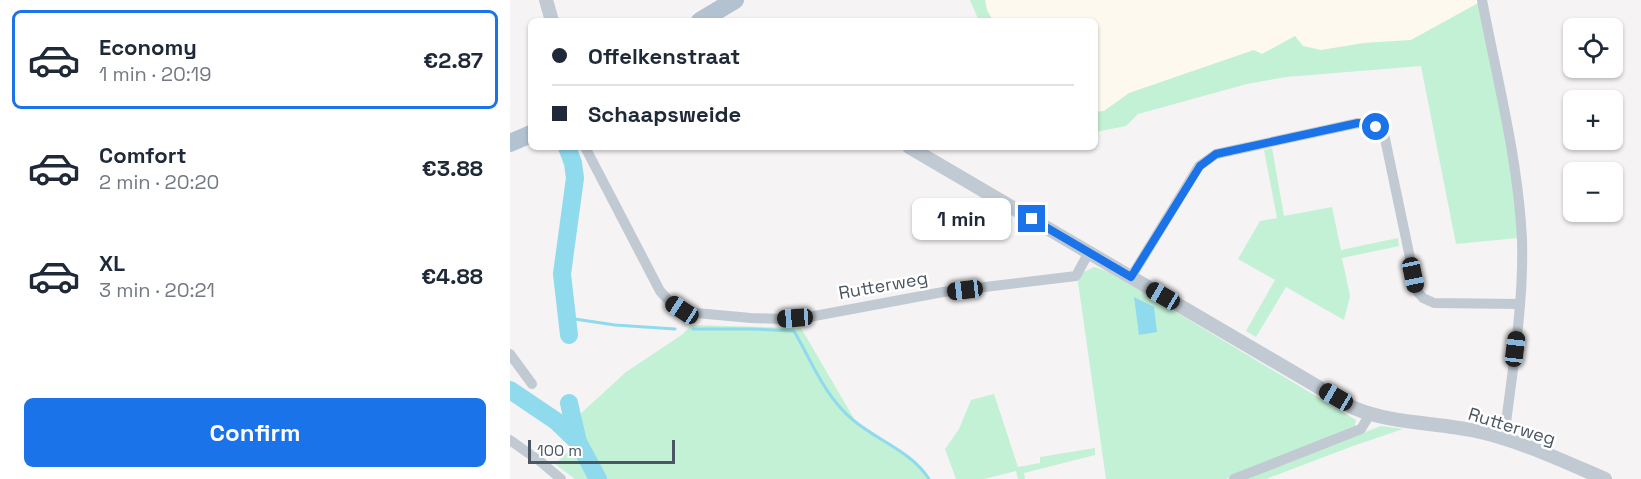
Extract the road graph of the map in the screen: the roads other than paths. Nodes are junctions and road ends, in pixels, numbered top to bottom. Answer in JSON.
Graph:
{"nodes":[{"id":1,"x":546,"y":0,"type":"edge"},
{"id":2,"x":735,"y":0,"type":"edge"},
{"id":3,"x":1482,"y":0,"type":"edge"},
{"id":4,"x":721,"y":16,"type":"edge"},
{"id":5,"x":551,"y":18,"type":"edge"},
{"id":6,"x":528,"y":135,"type":"edge"},
{"id":7,"x":528,"y":140,"type":"edge"},
{"id":8,"x":510,"y":143,"type":"edge"},
{"id":9,"x":587,"y":150,"type":"edge"},
{"id":10,"x":914,"y":150,"type":"edge"},
{"id":11,"x":1089,"y":252,"type":"junction"},
{"id":12,"x":1131,"y":277,"type":"junction"},
{"id":13,"x":1520,"y":304,"type":"junction"},
{"id":14,"x":510,"y":354,"type":"edge"},
{"id":15,"x":532,"y":384,"type":"dead end"},
{"id":16,"x":1370,"y":414,"type":"junction"},
{"id":17,"x":1504,"y":439,"type":"junction"},
{"id":18,"x":510,"y":440,"type":"edge"},
{"id":19,"x":561,"y":479,"type":"edge"},
{"id":20,"x":1234,"y":479,"type":"edge"},
{"id":21,"x":1605,"y":479,"type":"edge"}],
"edges":[{"from":1,"to":5,"type":"street"},
{"from":2,"to":4,"type":"main road"},
{"from":3,"to":13,"type":"street"},
{"from":6,"to":8,"type":"main road"},
{"from":7,"to":8,"type":"main road"},
{"from":9,"to":11,"type":"street","name":"Rutterweg"},
{"from":10,"to":11,"type":"street"},
{"from":11,"to":12,"type":"street","name":"Rutterweg"},
{"from":12,"to":13,"type":"street"},
{"from":12,"to":16,"type":"street","name":"Rutterweg"},
{"from":13,"to":17,"type":"street"},
{"from":14,"to":15,"type":"street"},
{"from":16,"to":17,"type":"street","name":"Rutterweg"},
{"from":16,"to":20,"type":"street"},
{"from":17,"to":21,"type":"street","name":"Rutterweg"},
{"from":18,"to":19,"type":"street"}]}
